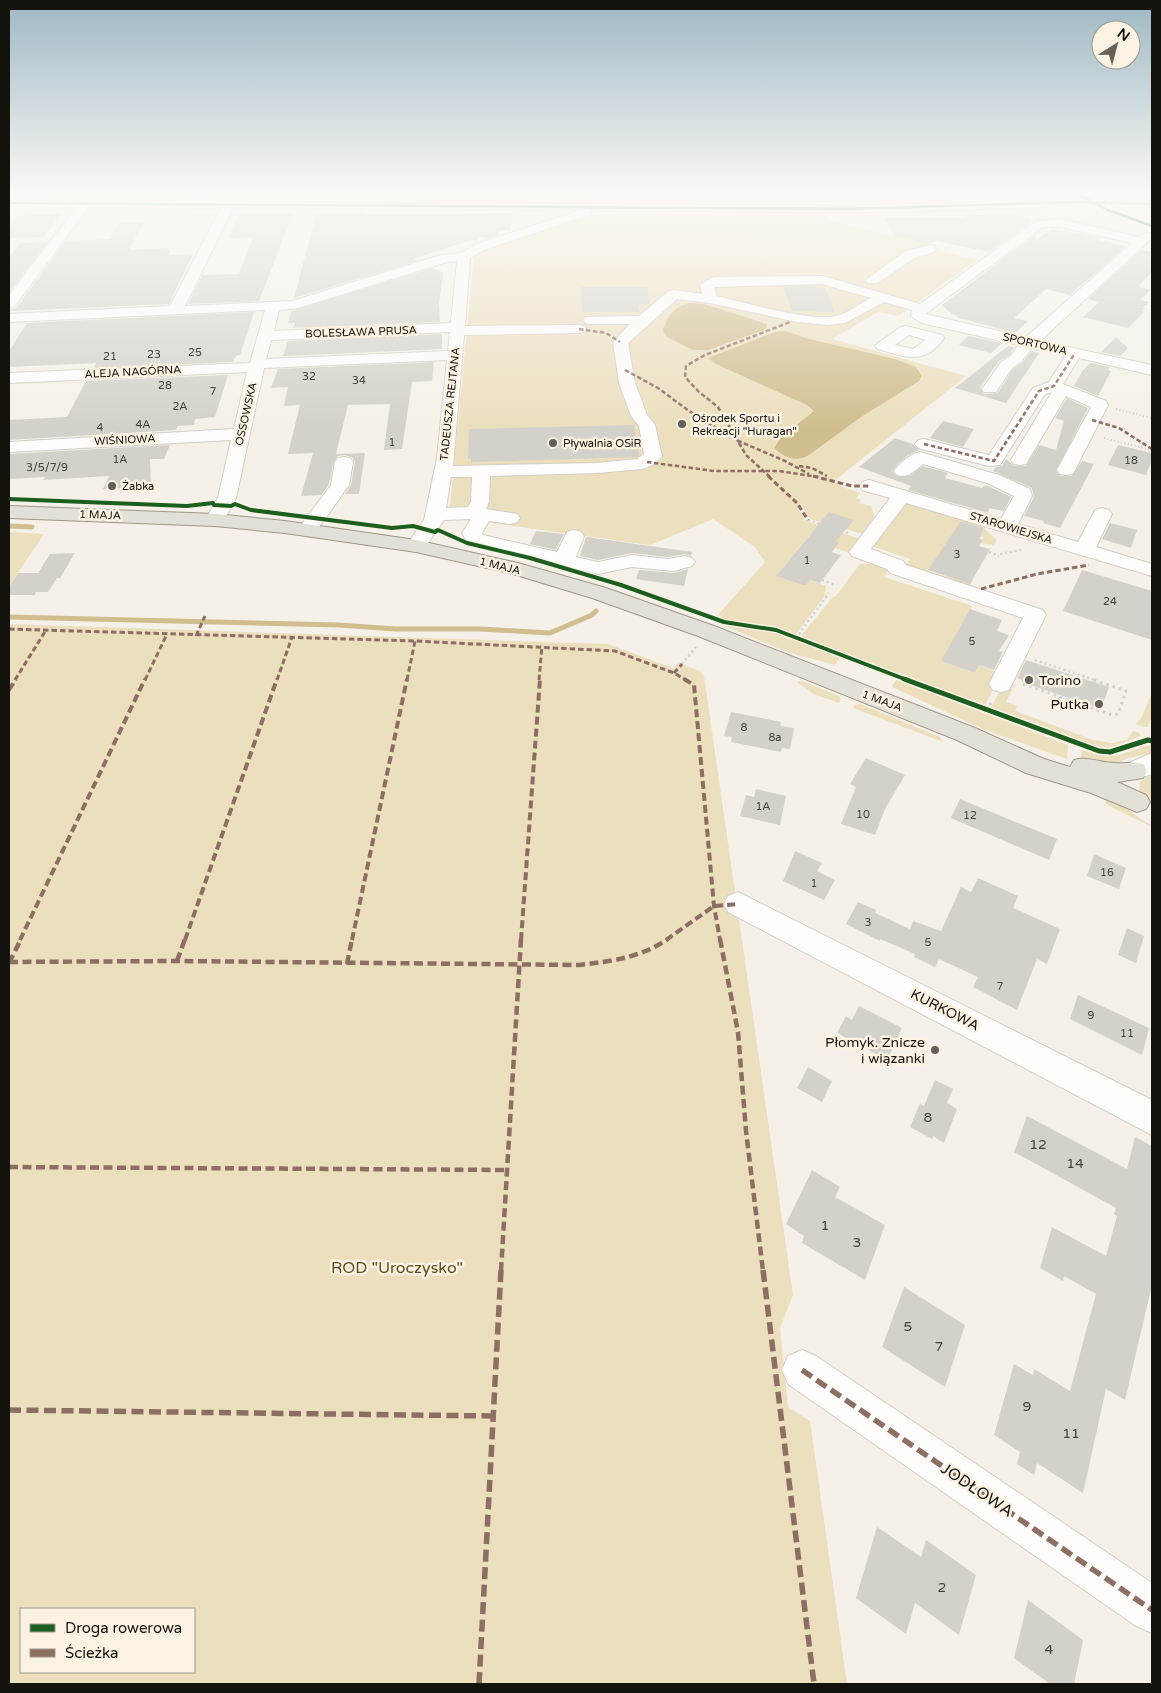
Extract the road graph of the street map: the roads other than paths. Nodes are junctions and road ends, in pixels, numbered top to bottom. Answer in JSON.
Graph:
{"nodes":[{"id":1,"x":35,"y":272,"type":"edge"},
{"id":2,"x":195,"y":272,"type":"edge"},
{"id":3,"x":401,"y":272,"type":"edge"},
{"id":4,"x":462,"y":272,"type":"edge"},
{"id":5,"x":885,"y":272,"type":"edge"},
{"id":6,"x":977,"y":272,"type":"edge"},
{"id":7,"x":1107,"y":272,"type":"edge"},
{"id":8,"x":873,"y":280,"type":"junction"},
{"id":9,"x":889,"y":283,"type":"dead end"},
{"id":10,"x":851,"y":288,"type":"junction"},
{"id":11,"x":911,"y":290,"type":"dead end"},
{"id":12,"x":710,"y":299,"type":"junction"},
{"id":13,"x":891,"y":299,"type":"junction"},
{"id":14,"x":9,"y":304,"type":"edge"},
{"id":15,"x":273,"y":307,"type":"junction"},
{"id":16,"x":175,"y":311,"type":"junction"},
{"id":17,"x":921,"y":314,"type":"junction"},
{"id":18,"x":9,"y":318,"type":"edge"},
{"id":19,"x":643,"y":320,"type":"junction"},
{"id":20,"x":457,"y":329,"type":"junction"},
{"id":21,"x":909,"y":330,"type":"dead end"},
{"id":22,"x":265,"y":336,"type":"junction"},
{"id":23,"x":1028,"y":343,"type":"junction"},
{"id":24,"x":1075,"y":353,"type":"junction"},
{"id":25,"x":456,"y":356,"type":"junction"},
{"id":26,"x":1145,"y":364,"type":"edge"},
{"id":27,"x":257,"y":365,"type":"junction"},
{"id":28,"x":9,"y":378,"type":"edge"},
{"id":29,"x":990,"y":388,"type":"dead end"},
{"id":30,"x":1057,"y":388,"type":"junction"},
{"id":31,"x":241,"y":434,"type":"junction"},
{"id":32,"x":924,"y":444,"type":"dead end"},
{"id":33,"x":9,"y":447,"type":"edge"},
{"id":34,"x":1020,"y":460,"type":"dead end"},
{"id":35,"x":344,"y":462,"type":"dead end"},
{"id":36,"x":1066,"y":470,"type":"dead end"},
{"id":37,"x":481,"y":471,"type":"junction"},
{"id":38,"x":903,"y":471,"type":"dead end"},
{"id":39,"x":443,"y":472,"type":"junction"},
{"id":40,"x":869,"y":486,"type":"dead end"},
{"id":41,"x":901,"y":496,"type":"junction"},
{"id":42,"x":9,"y":512,"type":"edge"},
{"id":43,"x":436,"y":514,"type":"junction"},
{"id":44,"x":479,"y":514,"type":"junction"},
{"id":45,"x":1102,"y":514,"type":"dead end"},
{"id":46,"x":215,"y":520,"type":"junction"},
{"id":47,"x":1007,"y":527,"type":"junction"},
{"id":48,"x":308,"y":529,"type":"junction"},
{"id":49,"x":574,"y":536,"type":"dead end"},
{"id":50,"x":416,"y":546,"type":"junction"},
{"id":51,"x":513,"y":548,"type":"junction"},
{"id":52,"x":1084,"y":550,"type":"junction"},
{"id":53,"x":564,"y":560,"type":"junction"},
{"id":54,"x":684,"y":562,"type":"dead end"},
{"id":55,"x":1152,"y":570,"type":"edge"},
{"id":56,"x":1002,"y":680,"type":"road end"},
{"id":57,"x":966,"y":734,"type":"junction"},
{"id":58,"x":1145,"y":768,"type":"edge"},
{"id":59,"x":1145,"y":807,"type":"edge"},
{"id":60,"x":738,"y":904,"type":"dead end"},
{"id":61,"x":1152,"y":1118,"type":"edge"},
{"id":62,"x":802,"y":1370,"type":"dead end"},
{"id":63,"x":1152,"y":1610,"type":"edge"}],
"edges":[{"from":1,"to":14,"type":"street"},
{"from":2,"to":16,"type":"street"},
{"from":3,"to":15,"type":"street"},
{"from":4,"to":20,"type":"street","name":"TADEUSZA REJTANA"},
{"from":5,"to":8,"type":"street"},
{"from":6,"to":17,"type":"street"},
{"from":7,"to":23,"type":"street"},
{"from":8,"to":9,"type":"street"},
{"from":8,"to":10,"type":"street"},
{"from":10,"to":12,"type":"street","name":"SPORTOWA"},
{"from":10,"to":13,"type":"street","name":"SPORTOWA"},
{"from":11,"to":13,"type":"street"},
{"from":12,"to":13,"type":"street"},
{"from":12,"to":19,"type":"street"},
{"from":13,"to":17,"type":"street","name":"SPORTOWA"},
{"from":15,"to":16,"type":"street"},
{"from":15,"to":22,"type":"street","name":"OSSOWSKA"},
{"from":16,"to":18,"type":"street"},
{"from":17,"to":21,"type":"street"},
{"from":17,"to":23,"type":"street","name":"SPORTOWA"},
{"from":19,"to":20,"type":"street","name":"BOLESŁAWA PRUSA"},
{"from":19,"to":37,"type":"street"},
{"from":20,"to":22,"type":"street","name":"BOLESŁAWA PRUSA"},
{"from":20,"to":25,"type":"street","name":"TADEUSZA REJTANA"},
{"from":22,"to":27,"type":"street","name":"OSSOWSKA"},
{"from":23,"to":24,"type":"street","name":"SPORTOWA"},
{"from":23,"to":29,"type":"street"},
{"from":24,"to":26,"type":"street","name":"SPORTOWA"},
{"from":24,"to":30,"type":"street"},
{"from":25,"to":27,"type":"street","name":"ALEJA NAGÓRNA"},
{"from":25,"to":39,"type":"street","name":"TADEUSZA REJTANA"},
{"from":27,"to":28,"type":"street","name":"ALEJA NAGÓRNA"},
{"from":27,"to":31,"type":"street","name":"OSSOWSKA"},
{"from":30,"to":32,"type":"street"},
{"from":30,"to":34,"type":"street"},
{"from":30,"to":36,"type":"street"},
{"from":31,"to":33,"type":"street","name":"WIŚNIOWA"},
{"from":31,"to":46,"type":"street","name":"OSSOWSKA"},
{"from":35,"to":48,"type":"street"},
{"from":37,"to":39,"type":"street"},
{"from":37,"to":44,"type":"street"},
{"from":38,"to":47,"type":"street"},
{"from":39,"to":43,"type":"street","name":"TADEUSZA REJTANA"},
{"from":40,"to":41,"type":"street","name":"STAROWIEJSKA"},
{"from":41,"to":47,"type":"street","name":"STAROWIEJSKA"},
{"from":41,"to":56,"type":"street"},
{"from":42,"to":46,"type":"main road","name":"1 MAJA"},
{"from":43,"to":44,"type":"street"},
{"from":43,"to":50,"type":"street","name":"TADEUSZA REJTANA"},
{"from":44,"to":51,"type":"street"},
{"from":44,"to":51,"type":"street"},
{"from":45,"to":52,"type":"street"},
{"from":46,"to":48,"type":"main road","name":"1 MAJA"},
{"from":47,"to":52,"type":"street","name":"STAROWIEJSKA"},
{"from":48,"to":50,"type":"main road","name":"1 MAJA"},
{"from":49,"to":53,"type":"street"},
{"from":50,"to":57,"type":"main road","name":"1 MAJA"},
{"from":51,"to":53,"type":"street"},
{"from":52,"to":55,"type":"street","name":"STAROWIEJSKA"},
{"from":53,"to":54,"type":"street"},
{"from":57,"to":58,"type":"main road","name":"1 MAJA"},
{"from":57,"to":59,"type":"main road","name":"1 MAJA"},
{"from":58,"to":59,"type":"main road"},
{"from":60,"to":61,"type":"street","name":"KURKOWA"},
{"from":62,"to":63,"type":"street","name":"JODŁOWA"}]}
